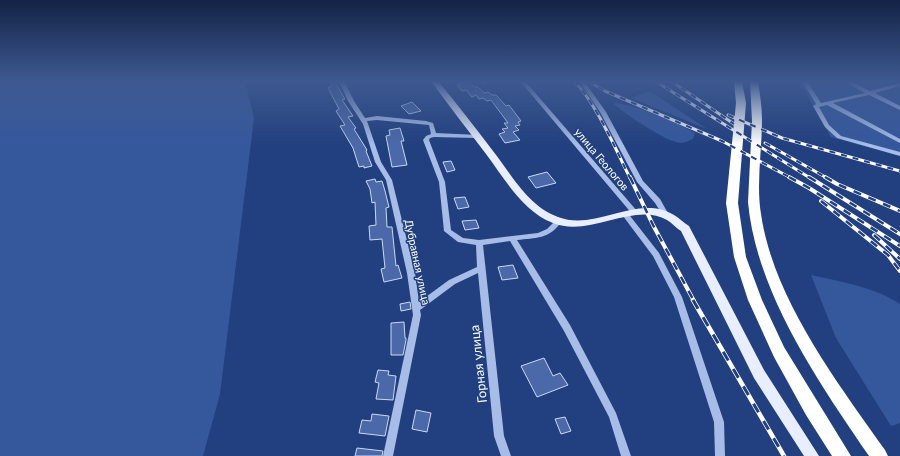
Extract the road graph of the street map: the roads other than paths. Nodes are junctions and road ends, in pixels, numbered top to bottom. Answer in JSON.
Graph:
{"nodes":[{"id":1,"x":352,"y":102,"type":"edge"},
{"id":2,"x":451,"y":102,"type":"edge"},
{"id":3,"x":539,"y":102,"type":"edge"},
{"id":4,"x":596,"y":102,"type":"edge"},
{"id":5,"x":741,"y":102,"type":"edge"},
{"id":6,"x":756,"y":102,"type":"edge"},
{"id":7,"x":817,"y":102,"type":"edge"},
{"id":8,"x":831,"y":102,"type":"edge"},
{"id":9,"x":889,"y":102,"type":"edge"},
{"id":10,"x":828,"y":103,"type":"junction"},
{"id":11,"x":819,"y":105,"type":"junction"},
{"id":12,"x":900,"y":108,"type":"edge"},
{"id":13,"x":363,"y":120,"type":"junction"},
{"id":14,"x":434,"y":135,"type":"junction"},
{"id":15,"x":477,"y":136,"type":"junction"},
{"id":16,"x":900,"y":140,"type":"edge"},
{"id":17,"x":900,"y":154,"type":"edge"},
{"id":18,"x":630,"y":214,"type":"junction"},
{"id":19,"x":666,"y":215,"type":"junction"},
{"id":20,"x":558,"y":222,"type":"junction"},
{"id":21,"x":512,"y":238,"type":"junction"},
{"id":22,"x":480,"y":243,"type":"junction"},
{"id":23,"x":481,"y":268,"type":"junction"},
{"id":24,"x":416,"y":309,"type":"junction"},
{"id":25,"x":388,"y":456,"type":"edge"},
{"id":26,"x":506,"y":456,"type":"edge"},
{"id":27,"x":626,"y":456,"type":"edge"},
{"id":28,"x":720,"y":456,"type":"edge"},
{"id":29,"x":812,"y":456,"type":"edge"},
{"id":30,"x":842,"y":456,"type":"edge"},
{"id":31,"x":879,"y":456,"type":"edge"}],
"edges":[{"from":1,"to":13,"type":"street","name":"Дубравная улица"},
{"from":2,"to":15,"type":"main road"},
{"from":3,"to":18,"type":"street","name":"улица Геологов"},
{"from":4,"to":19,"type":"street"},
{"from":5,"to":30,"type":"highway"},
{"from":6,"to":31,"type":"highway"},
{"from":7,"to":11,"type":"street"},
{"from":8,"to":10,"type":"street"},
{"from":9,"to":12,"type":"street"},
{"from":10,"to":11,"type":"street"},
{"from":10,"to":16,"type":"street"},
{"from":11,"to":17,"type":"street"},
{"from":13,"to":14,"type":"street"},
{"from":13,"to":24,"type":"street","name":"Дубравная улица"},
{"from":14,"to":15,"type":"street"},
{"from":14,"to":22,"type":"street"},
{"from":15,"to":20,"type":"main road"},
{"from":18,"to":19,"type":"main road"},
{"from":18,"to":20,"type":"main road"},
{"from":18,"to":28,"type":"street","name":"улица Геологов"},
{"from":19,"to":29,"type":"main road"},
{"from":20,"to":21,"type":"street"},
{"from":21,"to":22,"type":"street"},
{"from":21,"to":27,"type":"street"},
{"from":22,"to":23,"type":"street","name":"Горная улица"},
{"from":23,"to":24,"type":"street"},
{"from":23,"to":26,"type":"street","name":"Горная улица"},
{"from":24,"to":25,"type":"street","name":"Дубравная улица"}]}
